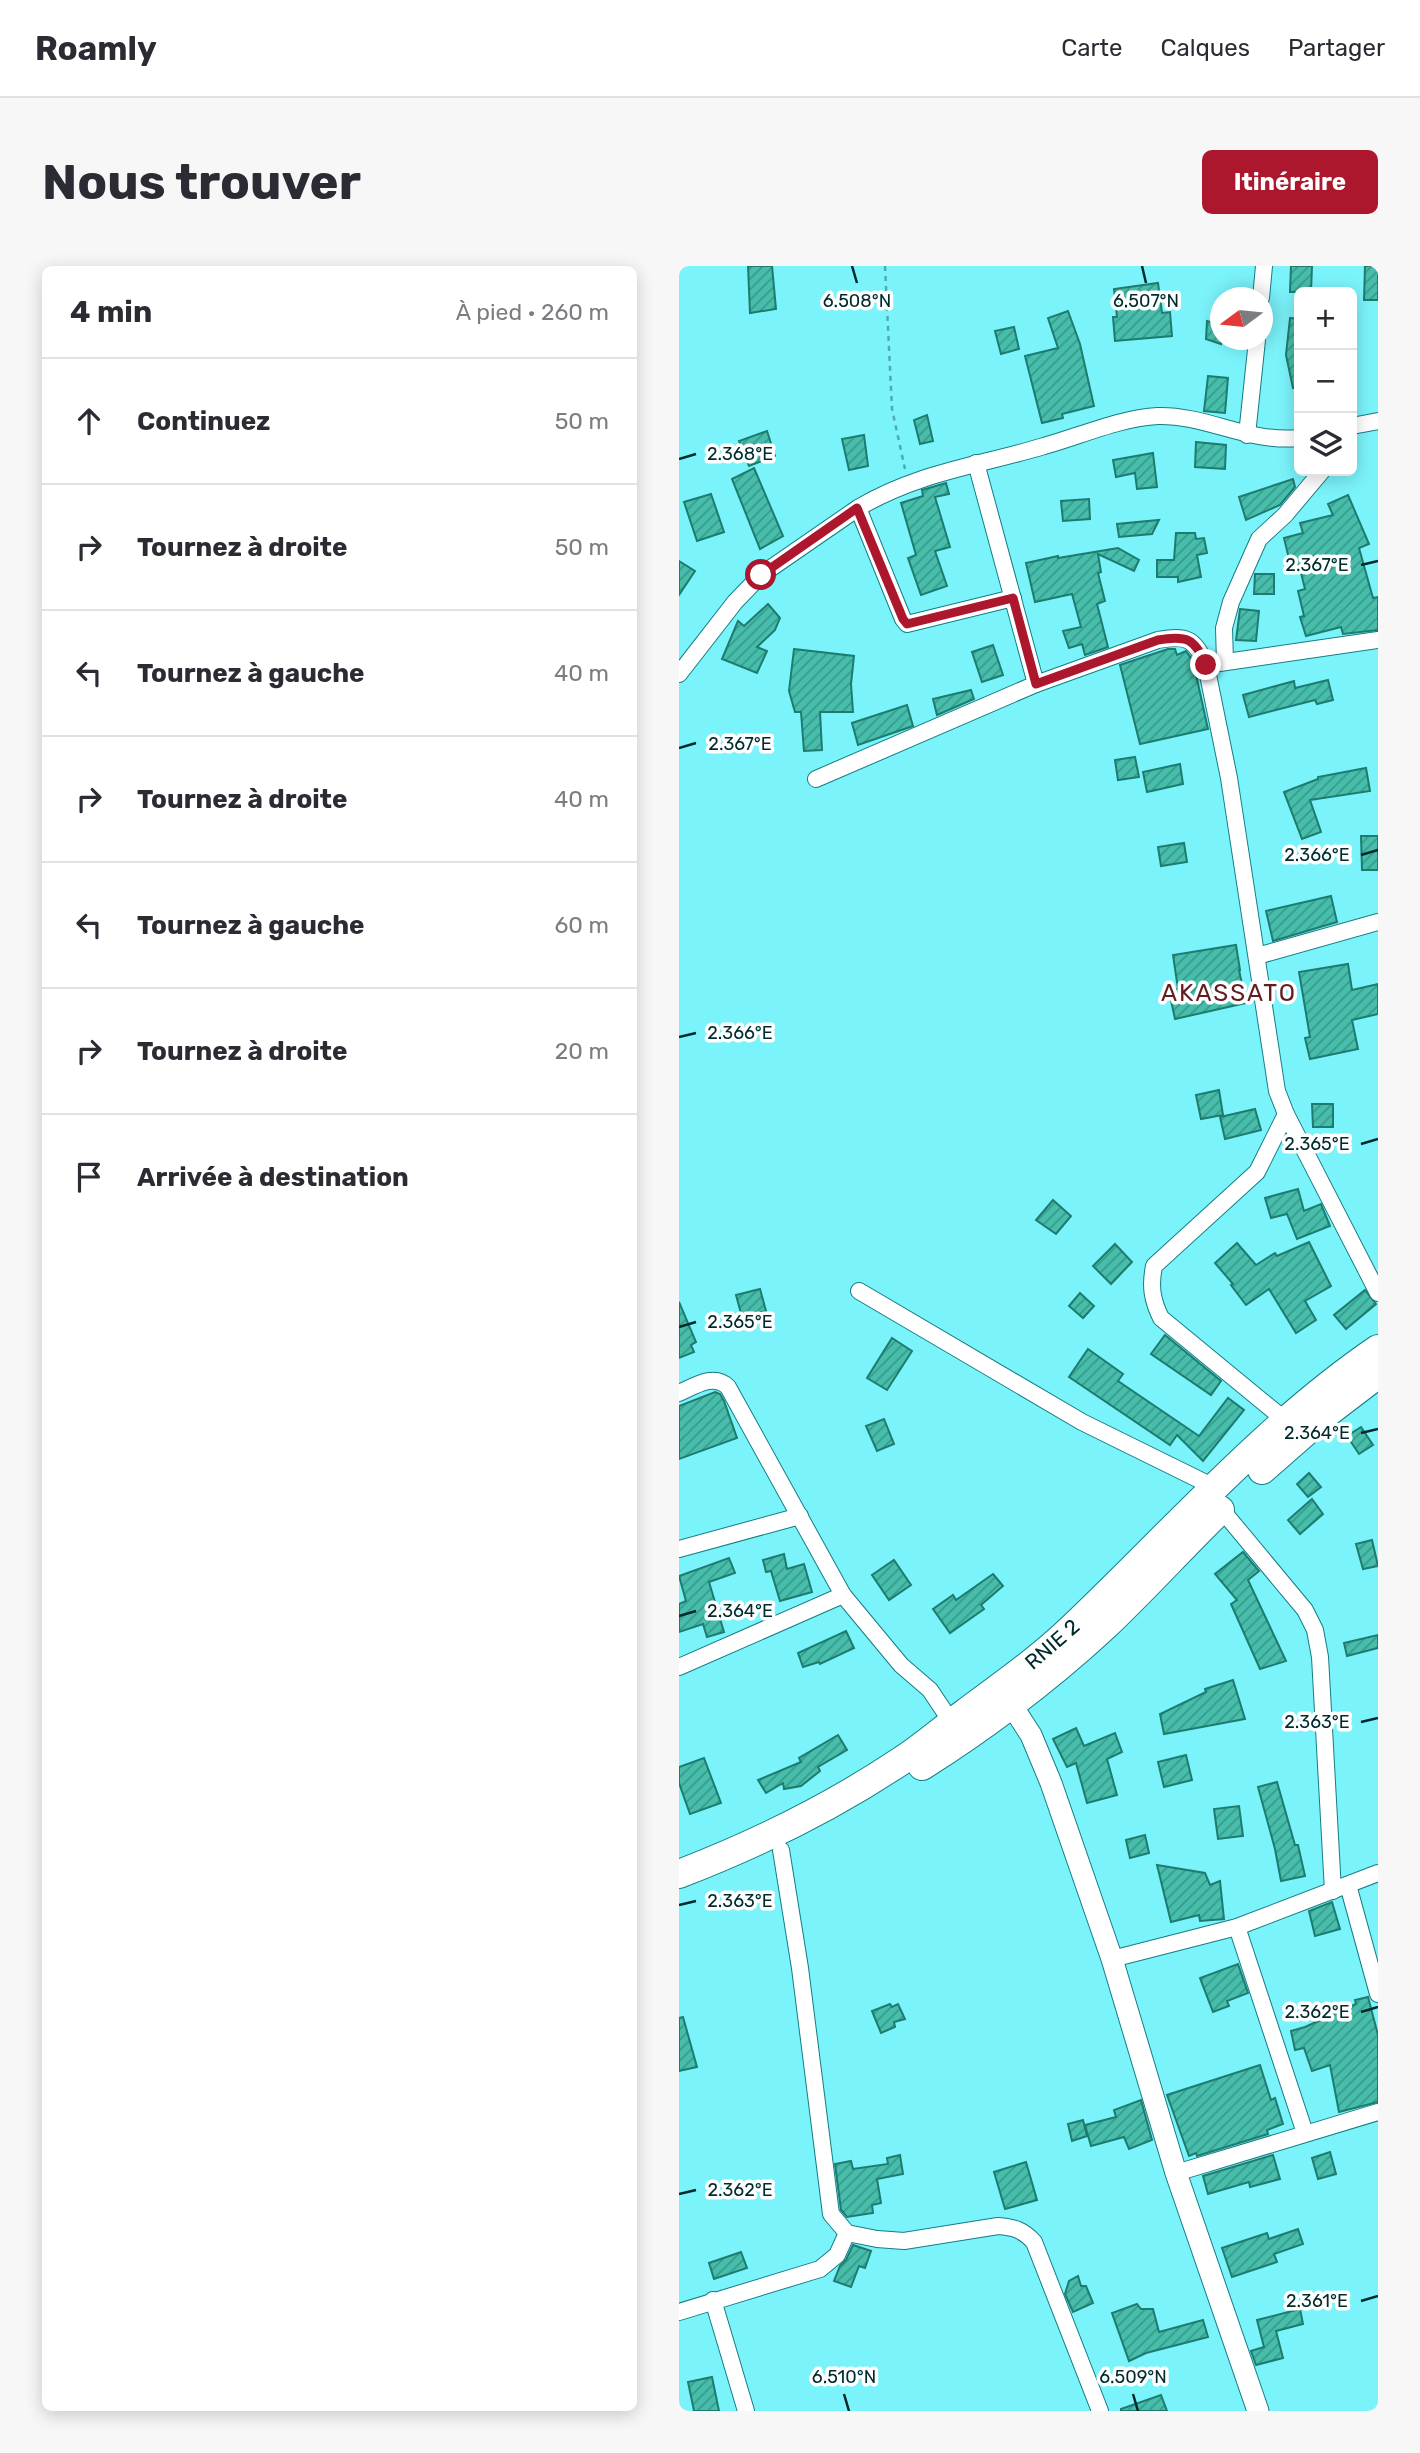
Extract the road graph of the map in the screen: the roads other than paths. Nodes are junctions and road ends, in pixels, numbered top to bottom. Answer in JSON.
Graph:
{"nodes":[{"id":1,"x":1264,"y":266,"type":"edge"},
{"id":2,"x":1262,"y":287,"type":"edge"},
{"id":3,"x":1256,"y":350,"type":"edge"},
{"id":4,"x":1378,"y":421,"type":"edge"},
{"id":5,"x":1357,"y":425,"type":"edge"},
{"id":6,"x":1247,"y":435,"type":"junction"},
{"id":7,"x":1294,"y":438,"type":"edge"},
{"id":8,"x":976,"y":463,"type":"junction"},
{"id":9,"x":1318,"y":476,"type":"edge"},
{"id":10,"x":857,"y":508,"type":"junction"},
{"id":11,"x":1013,"y":598,"type":"junction"},
{"id":12,"x":1378,"y":640,"type":"edge"},
{"id":13,"x":1225,"y":662,"type":"junction"},
{"id":14,"x":1206,"y":665,"type":"junction"},
{"id":15,"x":679,"y":674,"type":"edge"},
{"id":16,"x":1036,"y":684,"type":"junction"},
{"id":17,"x":816,"y":779,"type":"dead end"},
{"id":18,"x":1378,"y":922,"type":"edge"},
{"id":19,"x":1258,"y":956,"type":"junction"},
{"id":20,"x":1286,"y":1114,"type":"junction"},
{"id":21,"x":859,"y":1292,"type":"dead end"},
{"id":22,"x":1378,"y":1293,"type":"edge"},
{"id":23,"x":1378,"y":1349,"type":"edge"},
{"id":24,"x":1376,"y":1382,"type":"edge"},
{"id":25,"x":679,"y":1393,"type":"edge"},
{"id":26,"x":1285,"y":1420,"type":"junction"},
{"id":27,"x":1218,"y":1498,"type":"junction"},
{"id":28,"x":800,"y":1516,"type":"junction"},
{"id":29,"x":680,"y":1545,"type":"edge"},
{"id":30,"x":843,"y":1595,"type":"junction"},
{"id":31,"x":679,"y":1667,"type":"edge"},
{"id":32,"x":1006,"y":1696,"type":"junction"},
{"id":33,"x":952,"y":1723,"type":"junction"},
{"id":34,"x":781,"y":1850,"type":"junction"},
{"id":35,"x":1378,"y":1873,"type":"edge"},
{"id":36,"x":679,"y":1874,"type":"edge"},
{"id":37,"x":1340,"y":1888,"type":"junction"},
{"id":38,"x":679,"y":1894,"type":"edge"},
{"id":39,"x":1237,"y":1927,"type":"junction"},
{"id":40,"x":1112,"y":1959,"type":"junction"},
{"id":41,"x":1378,"y":1994,"type":"edge"},
{"id":42,"x":1378,"y":2112,"type":"edge"},
{"id":43,"x":1305,"y":2133,"type":"junction"},
{"id":44,"x":1176,"y":2173,"type":"junction"},
{"id":45,"x":847,"y":2233,"type":"junction"},
{"id":46,"x":713,"y":2300,"type":"junction"},
{"id":47,"x":679,"y":2312,"type":"edge"},
{"id":48,"x":746,"y":2411,"type":"edge"},
{"id":49,"x":1100,"y":2411,"type":"edge"},
{"id":50,"x":1258,"y":2411,"type":"edge"}],
"edges":[{"from":1,"to":2,"type":"street"},
{"from":3,"to":6,"type":"street"},
{"from":4,"to":5,"type":"street"},
{"from":6,"to":7,"type":"street"},
{"from":6,"to":8,"type":"street"},
{"from":8,"to":10,"type":"street"},
{"from":8,"to":11,"type":"street"},
{"from":9,"to":13,"type":"street"},
{"from":10,"to":11,"type":"street"},
{"from":10,"to":15,"type":"street"},
{"from":11,"to":16,"type":"street"},
{"from":12,"to":13,"type":"street"},
{"from":13,"to":14,"type":"street"},
{"from":14,"to":16,"type":"street"},
{"from":14,"to":19,"type":"street"},
{"from":16,"to":17,"type":"street"},
{"from":18,"to":19,"type":"street"},
{"from":19,"to":20,"type":"street"},
{"from":20,"to":22,"type":"street"},
{"from":20,"to":26,"type":"street"},
{"from":21,"to":27,"type":"street"},
{"from":23,"to":26,"type":"highway","name":"RNIE 2","number":"RNIE 2"},
{"from":24,"to":27,"type":"highway","name":"RNIE 2","number":"RNIE 2"},
{"from":25,"to":28,"type":"street"},
{"from":26,"to":27,"type":"highway","name":"RNIE 2","number":"RNIE 2"},
{"from":27,"to":32,"type":"highway","name":"RNIE 2","number":"RNIE 2"},
{"from":27,"to":37,"type":"street"},
{"from":28,"to":29,"type":"street"},
{"from":28,"to":30,"type":"street"},
{"from":30,"to":31,"type":"street"},
{"from":30,"to":33,"type":"street"},
{"from":32,"to":33,"type":"highway","name":"RNIE 2","number":"RNIE 2"},
{"from":32,"to":34,"type":"highway","name":"RNIE 2","number":"RNIE 2"},
{"from":32,"to":40,"type":"street"},
{"from":33,"to":36,"type":"highway","name":"RNIE 2","number":"RNIE 2"},
{"from":34,"to":38,"type":"highway","name":"RNIE 2","number":"RNIE 2"},
{"from":34,"to":45,"type":"street"},
{"from":35,"to":37,"type":"street"},
{"from":37,"to":39,"type":"street"},
{"from":37,"to":41,"type":"street"},
{"from":39,"to":40,"type":"street"},
{"from":39,"to":43,"type":"street"},
{"from":40,"to":44,"type":"street"},
{"from":42,"to":43,"type":"street"},
{"from":43,"to":44,"type":"street"},
{"from":44,"to":50,"type":"street"},
{"from":45,"to":46,"type":"street"},
{"from":45,"to":49,"type":"street"},
{"from":46,"to":47,"type":"street"},
{"from":46,"to":48,"type":"street"}]}
